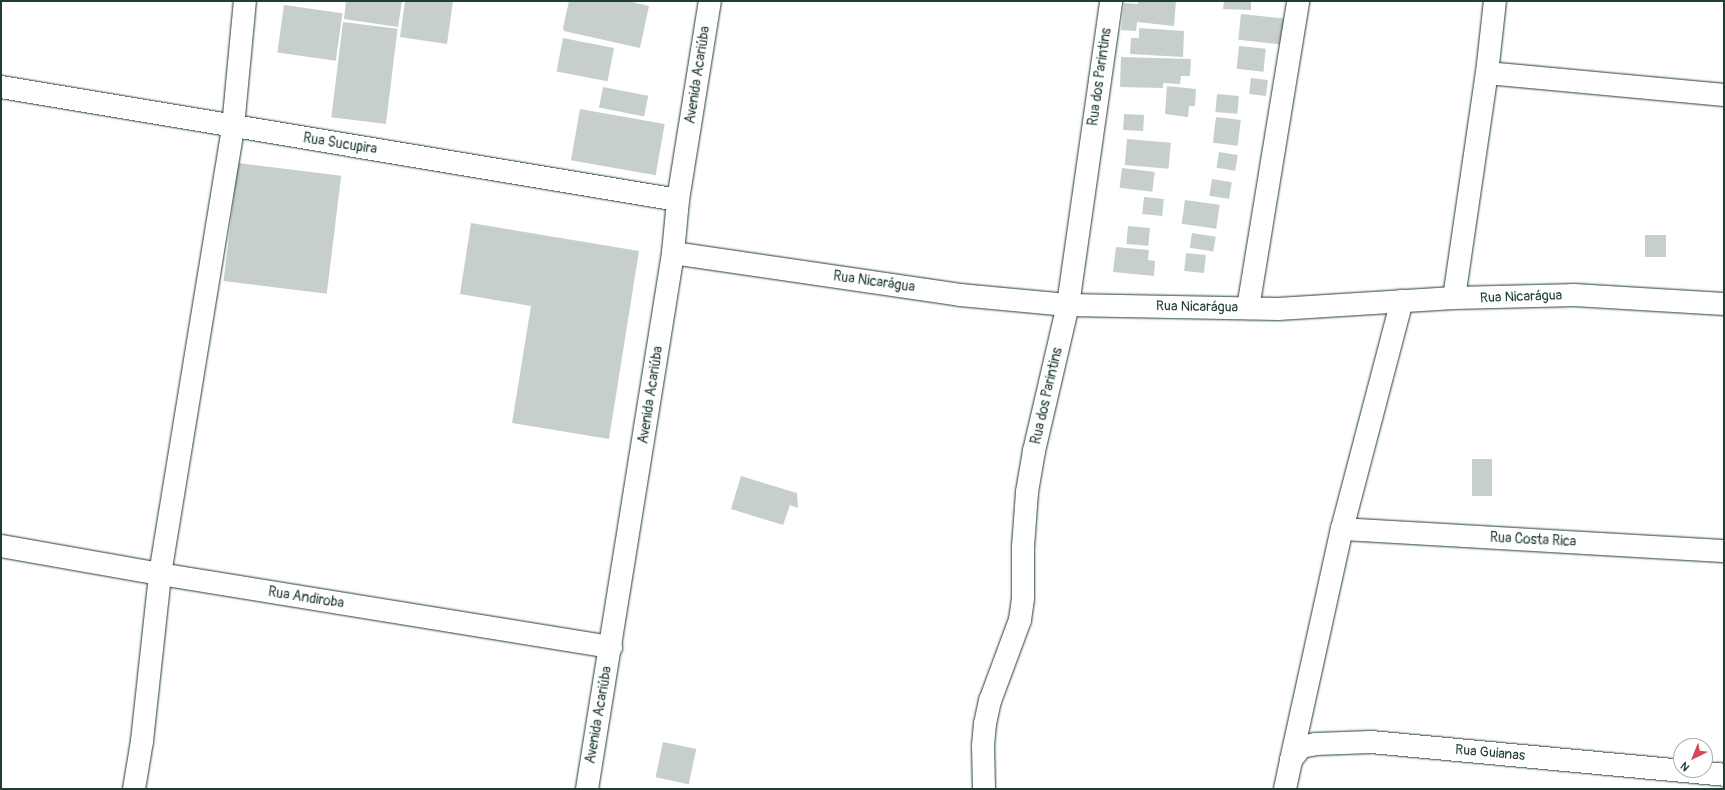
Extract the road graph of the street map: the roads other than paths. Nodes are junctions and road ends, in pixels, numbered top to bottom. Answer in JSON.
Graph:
{"nodes":[{"id":1,"x":245,"y":1,"type":"edge"},
{"id":2,"x":710,"y":1,"type":"edge"},
{"id":3,"x":1111,"y":1,"type":"edge"},
{"id":4,"x":1298,"y":1,"type":"edge"},
{"id":5,"x":1495,"y":1,"type":"edge"},
{"id":6,"x":1487,"y":73,"type":"junction"},
{"id":7,"x":1,"y":87,"type":"edge"},
{"id":8,"x":1724,"y":95,"type":"edge"},
{"id":9,"x":233,"y":127,"type":"junction"},
{"id":10,"x":678,"y":200,"type":"junction"},
{"id":11,"x":673,"y":253,"type":"junction"},
{"id":12,"x":1454,"y":298,"type":"junction"},
{"id":13,"x":1402,"y":301,"type":"junction"},
{"id":14,"x":1724,"y":304,"type":"edge"},
{"id":15,"x":1068,"y":305,"type":"junction"},
{"id":16,"x":1248,"y":308,"type":"junction"},
{"id":17,"x":1342,"y":529,"type":"junction"},
{"id":18,"x":1,"y":546,"type":"edge"},
{"id":19,"x":1724,"y":551,"type":"edge"},
{"id":20,"x":160,"y":574,"type":"junction"},
{"id":21,"x":611,"y":648,"type":"junction"},
{"id":22,"x":1291,"y":760,"type":"junction"},
{"id":23,"x":1724,"y":775,"type":"edge"},
{"id":24,"x":134,"y":789,"type":"edge"},
{"id":25,"x":587,"y":789,"type":"edge"},
{"id":26,"x":984,"y":789,"type":"edge"},
{"id":27,"x":1285,"y":789,"type":"edge"}],
"edges":[{"from":1,"to":9,"type":"street"},
{"from":2,"to":10,"type":"street","name":"Avenida Acariúba"},
{"from":3,"to":15,"type":"street","name":"Rua dos Parintins"},
{"from":4,"to":16,"type":"street"},
{"from":5,"to":6,"type":"street"},
{"from":6,"to":8,"type":"street"},
{"from":6,"to":12,"type":"street"},
{"from":7,"to":9,"type":"street","name":"Rua Sucupira"},
{"from":9,"to":10,"type":"street","name":"Rua Sucupira"},
{"from":9,"to":20,"type":"street"},
{"from":10,"to":11,"type":"street","name":"Avenida Acariúba"},
{"from":11,"to":15,"type":"street","name":"Rua Nicarágua"},
{"from":11,"to":21,"type":"street","name":"Avenida Acariúba"},
{"from":12,"to":13,"type":"street","name":"Rua Nicarágua"},
{"from":12,"to":14,"type":"street","name":"Rua Nicarágua"},
{"from":13,"to":16,"type":"street","name":"Rua Nicarágua"},
{"from":13,"to":17,"type":"street"},
{"from":15,"to":16,"type":"street","name":"Rua Nicarágua"},
{"from":15,"to":26,"type":"street","name":"Rua dos Parintins"},
{"from":17,"to":19,"type":"street","name":"Rua Costa Rica"},
{"from":17,"to":22,"type":"street"},
{"from":18,"to":20,"type":"street","name":"Rua Andiroba"},
{"from":20,"to":21,"type":"street","name":"Rua Andiroba"},
{"from":20,"to":24,"type":"street"},
{"from":21,"to":25,"type":"street","name":"Avenida Acariúba"},
{"from":22,"to":23,"type":"street","name":"Rua Guianas"},
{"from":22,"to":27,"type":"street"}]}
